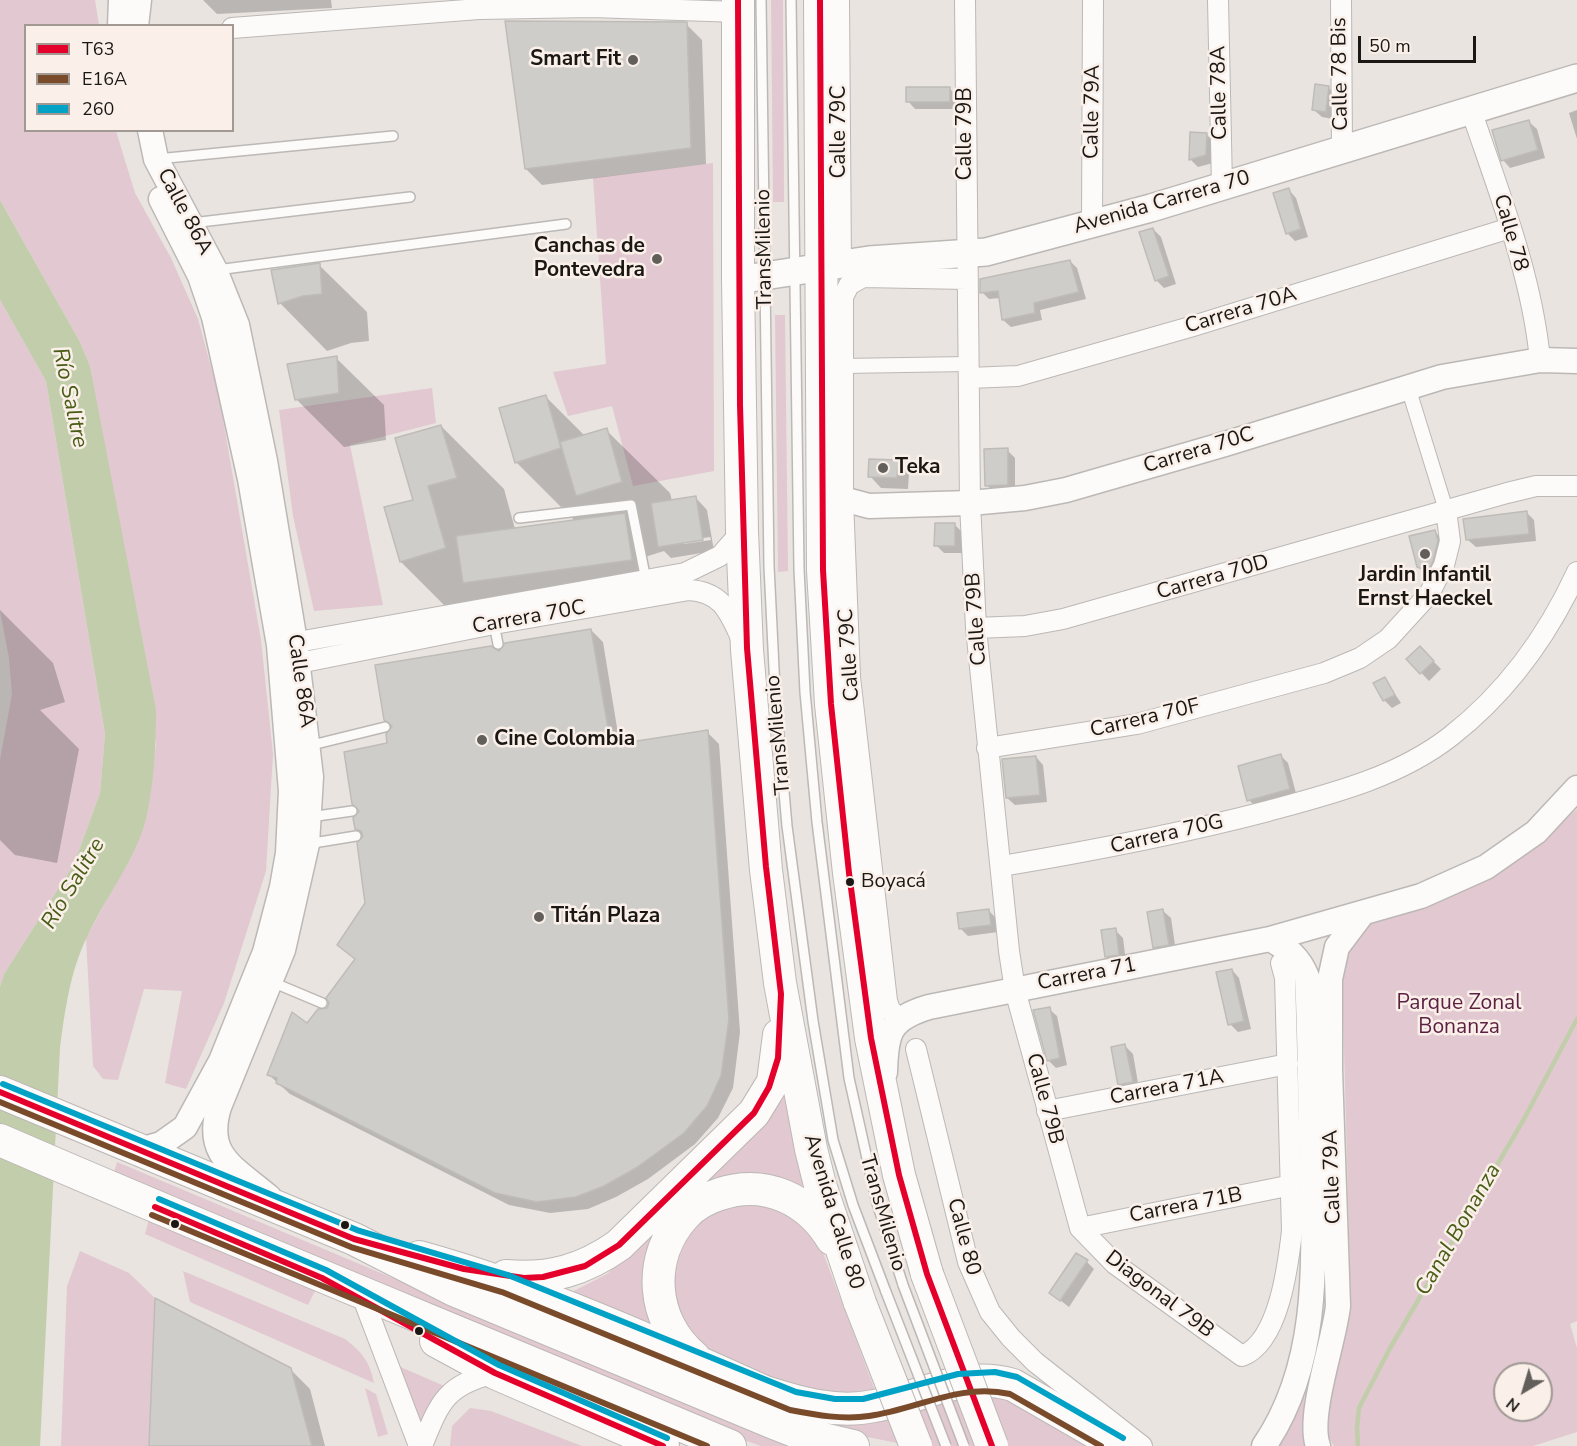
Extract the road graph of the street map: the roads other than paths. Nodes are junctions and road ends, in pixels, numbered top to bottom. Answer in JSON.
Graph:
{"nodes":[{"id":1,"x":121,"y":0,"type":"edge"},
{"id":2,"x":139,"y":0,"type":"edge"},
{"id":3,"x":791,"y":0,"type":"edge"},
{"id":4,"x":820,"y":0,"type":"edge"},
{"id":5,"x":839,"y":0,"type":"edge"},
{"id":6,"x":965,"y":0,"type":"edge"},
{"id":7,"x":1093,"y":0,"type":"edge"},
{"id":8,"x":1218,"y":0,"type":"edge"},
{"id":9,"x":1341,"y":0,"type":"edge"},
{"id":10,"x":746,"y":4,"type":"edge"},
{"id":11,"x":120,"y":24,"type":"edge"},
{"id":12,"x":136,"y":24,"type":"edge"},
{"id":13,"x":234,"y":28,"type":"edge"},
{"id":14,"x":1577,"y":78,"type":"edge"},
{"id":15,"x":1471,"y":110,"type":"junction"},
{"id":16,"x":134,"y":132,"type":"edge"},
{"id":17,"x":150,"y":132,"type":"edge"},
{"id":18,"x":393,"y":136,"type":"dead end"},
{"id":19,"x":1342,"y":148,"type":"junction"},
{"id":20,"x":156,"y":159,"type":"junction"},
{"id":21,"x":1221,"y":186,"type":"junction"},
{"id":22,"x":410,"y":197,"type":"dead end"},
{"id":23,"x":191,"y":223,"type":"junction"},
{"id":24,"x":566,"y":224,"type":"dead end"},
{"id":25,"x":1092,"y":224,"type":"junction"},
{"id":26,"x":1510,"y":228,"type":"junction"},
{"id":27,"x":967,"y":267,"type":"junction"},
{"id":28,"x":215,"y":270,"type":"junction"},
{"id":29,"x":827,"y":272,"type":"junction"},
{"id":30,"x":752,"y":278,"type":"junction"},
{"id":31,"x":1540,"y":360,"type":"junction"},
{"id":32,"x":1577,"y":361,"type":"edge"},
{"id":33,"x":842,"y":366,"type":"junction"},
{"id":34,"x":968,"y":371,"type":"junction"},
{"id":35,"x":1408,"y":387,"type":"junction"},
{"id":36,"x":1577,"y":486,"type":"edge"},
{"id":37,"x":833,"y":490,"type":"junction"},
{"id":38,"x":970,"y":504,"type":"junction"},
{"id":39,"x":1446,"y":510,"type":"junction"},
{"id":40,"x":519,"y":518,"type":"dead end"},
{"id":41,"x":742,"y":531,"type":"junction"},
{"id":42,"x":1577,"y":572,"type":"edge"},
{"id":43,"x":646,"y":580,"type":"junction"},
{"id":44,"x":494,"y":624,"type":"junction"},
{"id":45,"x":976,"y":628,"type":"junction"},
{"id":46,"x":498,"y":644,"type":"dead end"},
{"id":47,"x":747,"y":650,"type":"junction"},
{"id":48,"x":288,"y":654,"type":"junction"},
{"id":49,"x":385,"y":728,"type":"dead end"},
{"id":50,"x":308,"y":746,"type":"junction"},
{"id":51,"x":987,"y":748,"type":"junction"},
{"id":52,"x":1577,"y":788,"type":"edge"},
{"id":53,"x":352,"y":811,"type":"dead end"},
{"id":54,"x":310,"y":817,"type":"junction"},
{"id":55,"x":356,"y":836,"type":"dead end"},
{"id":56,"x":298,"y":849,"type":"junction"},
{"id":57,"x":1002,"y":866,"type":"junction"},
{"id":58,"x":1362,"y":914,"type":"junction"},
{"id":59,"x":1270,"y":939,"type":"junction"},
{"id":60,"x":1281,"y":963,"type":"dead end"},
{"id":61,"x":272,"y":982,"type":"junction"},
{"id":62,"x":780,"y":983,"type":"junction"},
{"id":63,"x":1015,"y":990,"type":"junction"},
{"id":64,"x":322,"y":1003,"type":"dead end"},
{"id":65,"x":900,"y":1019,"type":"junction"},
{"id":66,"x":916,"y":1049,"type":"dead end"},
{"id":67,"x":1288,"y":1064,"type":"junction"},
{"id":68,"x":0,"y":1092,"type":"edge"},
{"id":69,"x":884,"y":1104,"type":"junction"},
{"id":70,"x":1047,"y":1111,"type":"junction"},
{"id":71,"x":0,"y":1140,"type":"edge"},
{"id":72,"x":140,"y":1150,"type":"junction"},
{"id":73,"x":1292,"y":1185,"type":"junction"},
{"id":74,"x":283,"y":1209,"type":"junction"},
{"id":75,"x":1080,"y":1228,"type":"junction"},
{"id":76,"x":354,"y":1239,"type":"junction"},
{"id":77,"x":846,"y":1263,"type":"junction"},
{"id":78,"x":464,"y":1269,"type":"junction"},
{"id":79,"x":322,"y":1278,"type":"junction"},
{"id":80,"x":915,"y":1280,"type":"junction"},
{"id":81,"x":874,"y":1297,"type":"junction"},
{"id":82,"x":364,"y":1301,"type":"junction"},
{"id":83,"x":1242,"y":1356,"type":"joint"},
{"id":84,"x":702,"y":1363,"type":"junction"},
{"id":85,"x":495,"y":1373,"type":"junction"},
{"id":86,"x":1071,"y":1390,"type":"junction"},
{"id":87,"x":1110,"y":1440,"type":"edge"},
{"id":88,"x":421,"y":1446,"type":"edge"},
{"id":89,"x":663,"y":1446,"type":"edge"},
{"id":90,"x":730,"y":1446,"type":"edge"},
{"id":91,"x":853,"y":1446,"type":"edge"},
{"id":92,"x":916,"y":1446,"type":"edge"},
{"id":93,"x":946,"y":1446,"type":"edge"},
{"id":94,"x":964,"y":1446,"type":"edge"},
{"id":95,"x":992,"y":1446,"type":"edge"},
{"id":96,"x":1142,"y":1446,"type":"edge"},
{"id":97,"x":1264,"y":1446,"type":"edge"},
{"id":98,"x":1318,"y":1446,"type":"edge"}],
"edges":[{"from":1,"to":11,"type":"street"},
{"from":2,"to":12,"type":"street"},
{"from":3,"to":29,"type":"lane","name":"TransMilenio"},
{"from":4,"to":29,"type":"highway"},
{"from":5,"to":29,"type":"street","name":"Calle 79C"},
{"from":6,"to":27,"type":"street","name":"Calle 79B"},
{"from":7,"to":25,"type":"street","name":"Calle 79A"},
{"from":8,"to":21,"type":"street","name":"Calle 78A"},
{"from":9,"to":19,"type":"street","name":"Calle 78 Bis"},
{"from":10,"to":13,"type":"street"},
{"from":10,"to":30,"type":"highway","name":"Avenida Calle 80"},
{"from":14,"to":15,"type":"main road","name":"Avenida Carrera 70"},
{"from":15,"to":19,"type":"main road","name":"Avenida Carrera 70"},
{"from":15,"to":26,"type":"street","name":"Calle 78"},
{"from":16,"to":48,"type":"street","name":"Calle 86A"},
{"from":17,"to":20,"type":"street","name":"Calle 86A"},
{"from":18,"to":20,"type":"lane"},
{"from":19,"to":21,"type":"main road","name":"Avenida Carrera 70"},
{"from":20,"to":23,"type":"street","name":"Calle 86A"},
{"from":21,"to":25,"type":"main road","name":"Avenida Carrera 70"},
{"from":22,"to":23,"type":"lane"},
{"from":23,"to":28,"type":"street","name":"Calle 86A"},
{"from":24,"to":28,"type":"lane"},
{"from":25,"to":27,"type":"main road","name":"Avenida Carrera 70"},
{"from":26,"to":31,"type":"street","name":"Calle 78"},
{"from":26,"to":34,"type":"street","name":"Carrera 70A"},
{"from":27,"to":29,"type":"main road","name":"Avenida Carrera 70"},
{"from":27,"to":34,"type":"street","name":"Calle 79B"},
{"from":28,"to":48,"type":"street","name":"Calle 86A"},
{"from":29,"to":30,"type":"main road","name":"Avenida Carrera 70"},
{"from":29,"to":33,"type":"street","name":"Calle 79C"},
{"from":29,"to":37,"type":"highway"},
{"from":29,"to":80,"type":"lane","name":"TransMilenio"},
{"from":30,"to":41,"type":"highway","name":"Avenida Calle 80"},
{"from":30,"to":81,"type":"lane","name":"TransMilenio"},
{"from":31,"to":32,"type":"street","name":"Carrera 70C"},
{"from":31,"to":35,"type":"street","name":"Carrera 70C"},
{"from":33,"to":34,"type":"street","name":"Carrera 70A"},
{"from":33,"to":37,"type":"street","name":"Calle 79C"},
{"from":34,"to":38,"type":"street","name":"Calle 79B"},
{"from":35,"to":38,"type":"street","name":"Carrera 70C"},
{"from":35,"to":39,"type":"street"},
{"from":36,"to":39,"type":"street","name":"Carrera 70D"},
{"from":37,"to":38,"type":"street","name":"Carrera 70C"},
{"from":37,"to":65,"type":"street","name":"Calle 79C"},
{"from":37,"to":69,"type":"highway"},
{"from":38,"to":45,"type":"street","name":"Calle 79B"},
{"from":39,"to":45,"type":"street","name":"Carrera 70D"},
{"from":39,"to":51,"type":"street","name":"Carrera 70F"},
{"from":40,"to":43,"type":"lane"},
{"from":41,"to":43,"type":"street","name":"Carrera 70C"},
{"from":41,"to":47,"type":"highway","name":"Avenida Calle 80"},
{"from":42,"to":57,"type":"street","name":"Carrera 70G"},
{"from":43,"to":48,"type":"street","name":"Carrera 70C"},
{"from":44,"to":46,"type":"lane"},
{"from":44,"to":47,"type":"street","name":"Carrera 70C"},
{"from":44,"to":48,"type":"street","name":"Carrera 70C"},
{"from":45,"to":51,"type":"street","name":"Calle 79B"},
{"from":47,"to":62,"type":"highway","name":"Avenida Calle 80"},
{"from":48,"to":50,"type":"street","name":"Calle 86A"},
{"from":48,"to":56,"type":"street","name":"Calle 86A"},
{"from":49,"to":50,"type":"lane"},
{"from":50,"to":54,"type":"street","name":"Calle 86A"},
{"from":51,"to":57,"type":"street","name":"Calle 79B"},
{"from":52,"to":58,"type":"street","name":"Carrera 71"},
{"from":53,"to":54,"type":"lane"},
{"from":54,"to":56,"type":"street","name":"Calle 86A"},
{"from":55,"to":56,"type":"lane"},
{"from":56,"to":61,"type":"street","name":"Calle 86A"},
{"from":56,"to":72,"type":"street","name":"Calle 86A"},
{"from":57,"to":63,"type":"street","name":"Calle 79B"},
{"from":58,"to":59,"type":"street","name":"Carrera 71"},
{"from":58,"to":98,"type":"street","name":"Calle 79A"},
{"from":59,"to":63,"type":"street","name":"Carrera 71"},
{"from":59,"to":97,"type":"street","name":"Calle 79A"},
{"from":60,"to":67,"type":"street","name":"Calle 79A"},
{"from":61,"to":64,"type":"lane"},
{"from":61,"to":74,"type":"street","name":"Calle 86A"},
{"from":62,"to":77,"type":"highway","name":"Avenida Calle 80"},
{"from":62,"to":78,"type":"highway"},
{"from":63,"to":65,"type":"street","name":"Carrera 71"},
{"from":63,"to":70,"type":"street","name":"Calle 79B"},
{"from":65,"to":69,"type":"street"},
{"from":66,"to":86,"type":"street","name":"Calle 80"},
{"from":67,"to":70,"type":"street","name":"Carrera 71A"},
{"from":67,"to":73,"type":"street","name":"Calle 79A"},
{"from":68,"to":72,"type":"highway"},
{"from":69,"to":80,"type":"highway"},
{"from":70,"to":75,"type":"street","name":"Calle 79B"},
{"from":71,"to":79,"type":"highway"},
{"from":72,"to":74,"type":"highway"},
{"from":73,"to":75,"type":"street","name":"Carrera 71B"},
{"from":73,"to":83,"type":"street","name":"Calle 79A"},
{"from":74,"to":76,"type":"highway"},
{"from":75,"to":83,"type":"street","name":"Diagonal 79B"},
{"from":76,"to":78,"type":"highway"},
{"from":76,"to":91,"type":"highway"},
{"from":77,"to":81,"type":"highway","name":"Avenida Calle 80"},
{"from":77,"to":84,"type":"highway"},
{"from":78,"to":84,"type":"highway"},
{"from":79,"to":82,"type":"highway"},
{"from":79,"to":90,"type":"highway"},
{"from":80,"to":94,"type":"lane","name":"TransMilenio","bridge":true},
{"from":80,"to":95,"type":"highway","bridge":true},
{"from":81,"to":92,"type":"highway","name":"Avenida Calle 80","bridge":true},
{"from":81,"to":93,"type":"lane","name":"TransMilenio","bridge":true},
{"from":82,"to":85,"type":"highway"},
{"from":82,"to":88,"type":"street"},
{"from":84,"to":87,"type":"highway"},
{"from":85,"to":88,"type":"street"},
{"from":85,"to":89,"type":"highway"},
{"from":86,"to":87,"type":"street"},
{"from":86,"to":96,"type":"street"}]}
